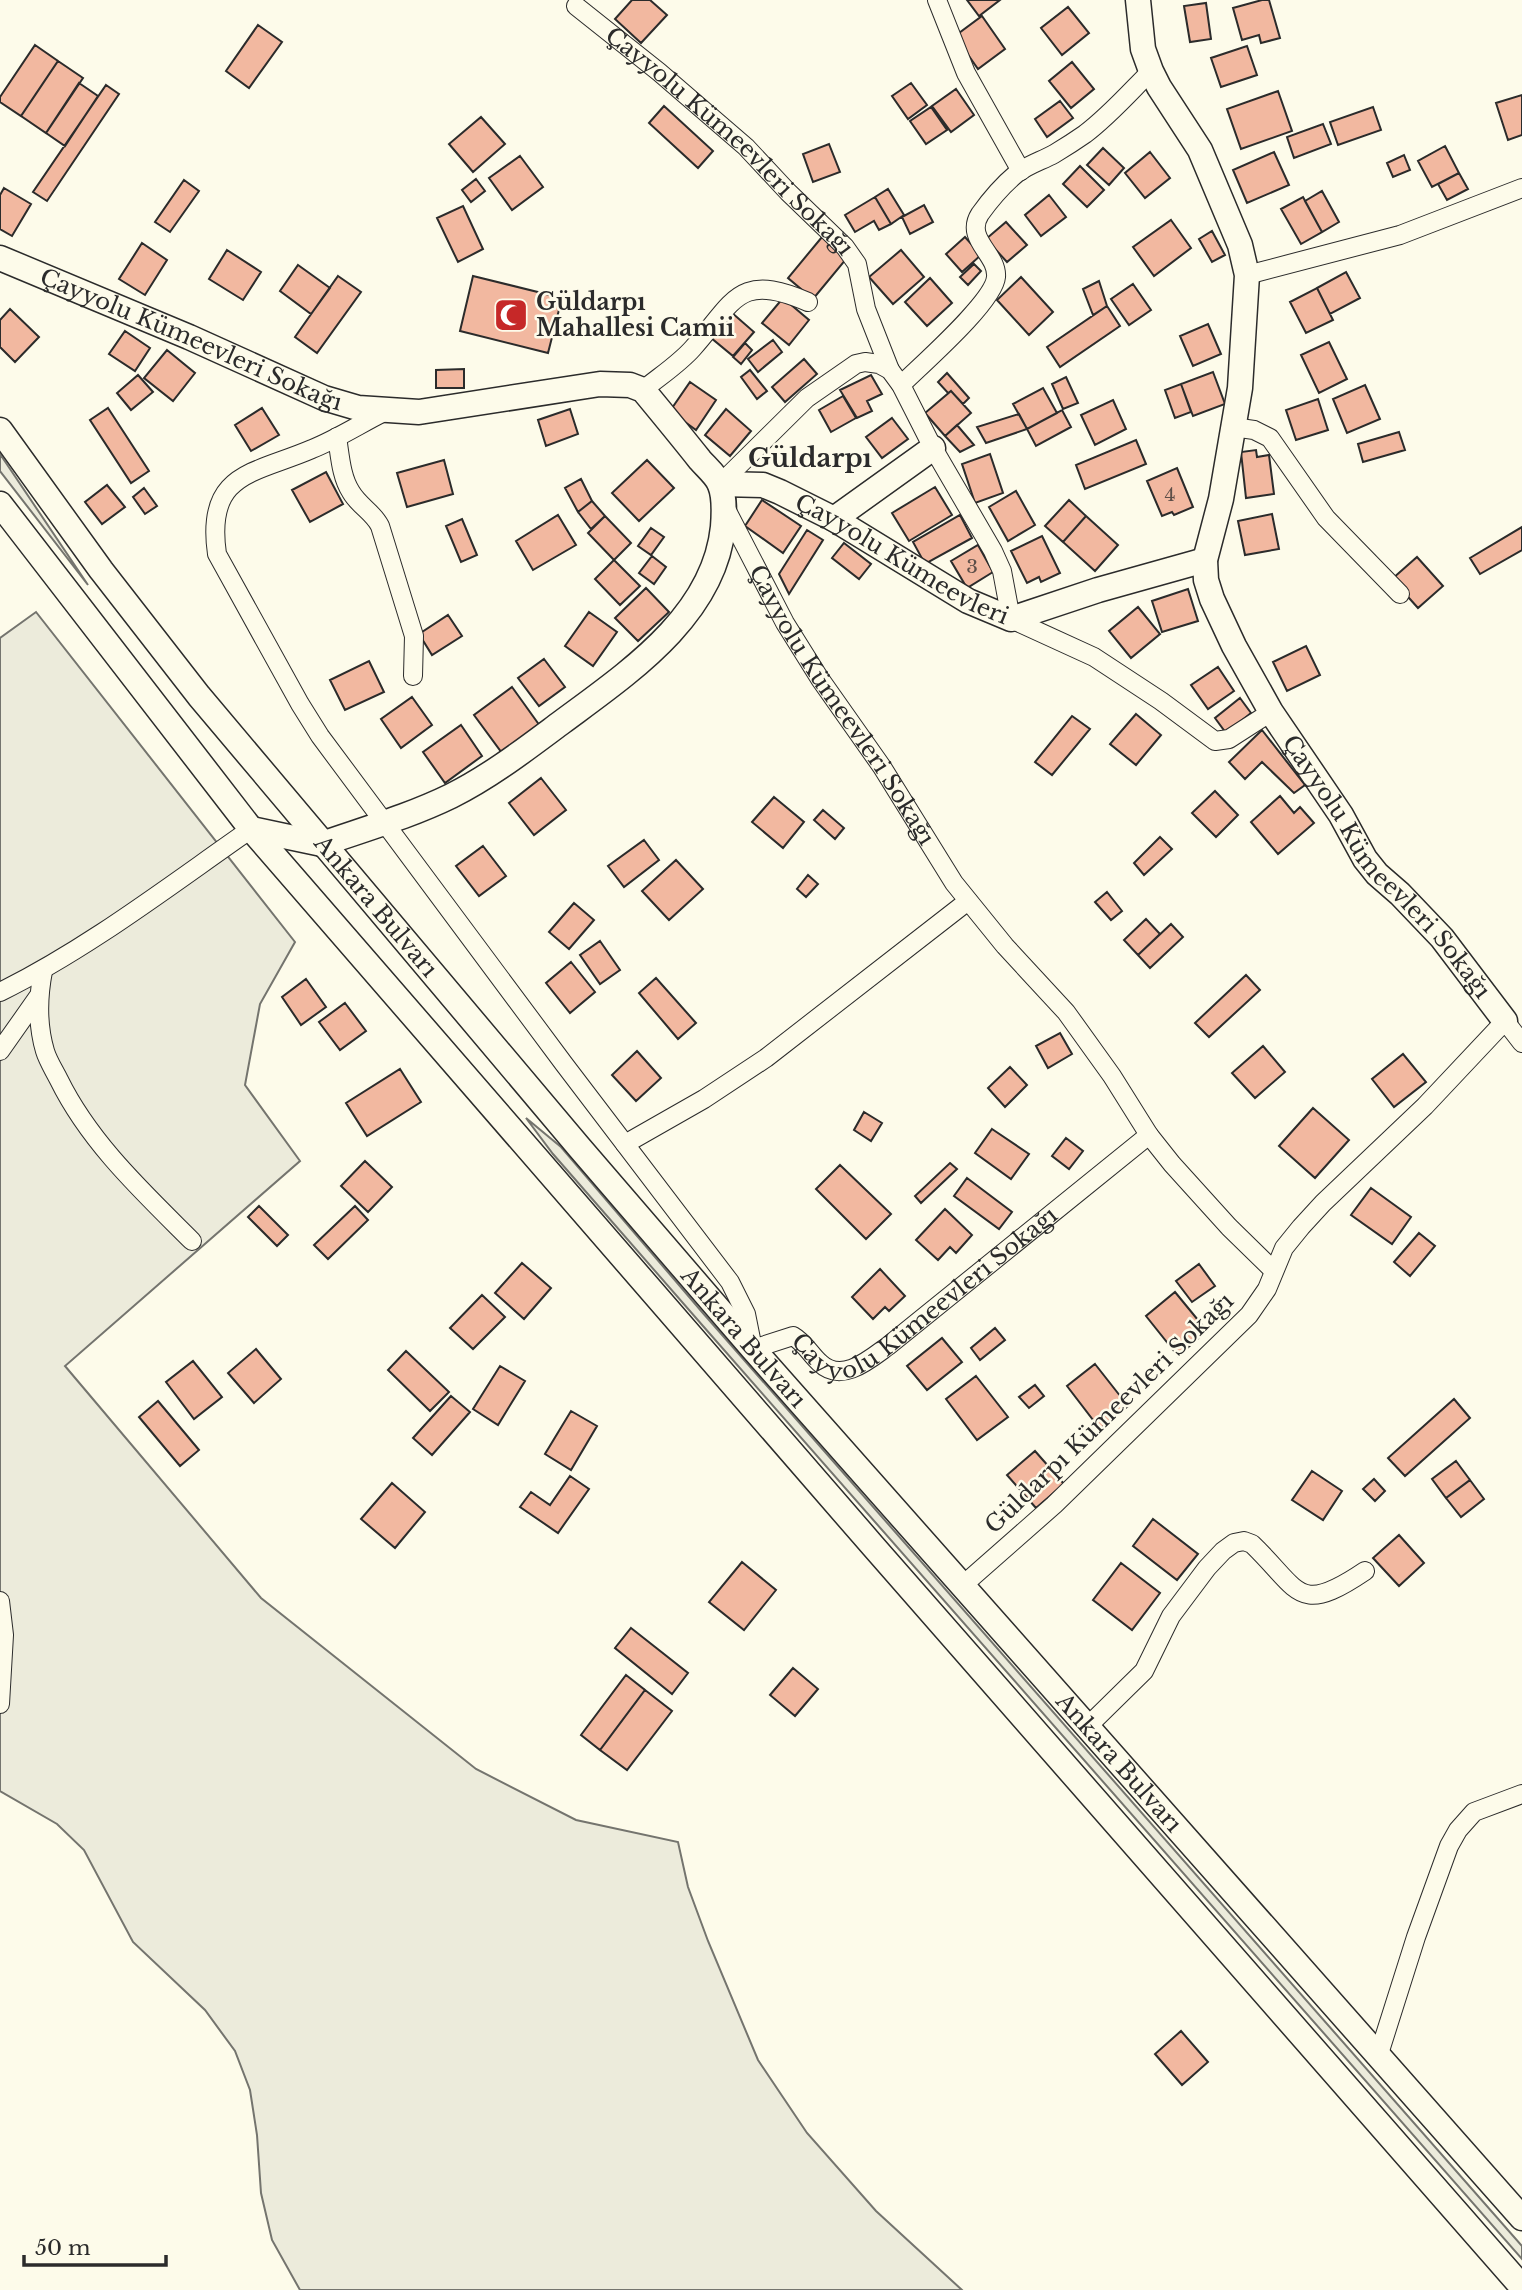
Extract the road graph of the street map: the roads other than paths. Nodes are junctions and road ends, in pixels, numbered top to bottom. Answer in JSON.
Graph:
{"nodes":[{"id":1,"x":937,"y":0,"type":"edge"},
{"id":2,"x":1138,"y":0,"type":"edge"},
{"id":3,"x":576,"y":6,"type":"dead end"},
{"id":4,"x":1151,"y":71,"type":"junction"},
{"id":5,"x":1021,"y":171,"type":"junction"},
{"id":6,"x":1522,"y":188,"type":"edge"},
{"id":7,"x":0,"y":258,"type":"edge"},
{"id":8,"x":1247,"y":275,"type":"junction"},
{"id":9,"x":808,"y":302,"type":"dead end"},
{"id":10,"x":890,"y":370,"type":"junction"},
{"id":11,"x":901,"y":385,"type":"junction"},
{"id":12,"x":643,"y":390,"type":"junction"},
{"id":13,"x":384,"y":411,"type":"junction"},
{"id":14,"x":1233,"y":427,"type":"junction"},
{"id":15,"x":0,"y":430,"type":"edge"},
{"id":16,"x":337,"y":437,"type":"junction"},
{"id":17,"x":933,"y":447,"type":"junction"},
{"id":18,"x":722,"y":494,"type":"junction"},
{"id":19,"x":0,"y":504,"type":"edge"},
{"id":20,"x":834,"y":519,"type":"junction"},
{"id":21,"x":1205,"y":560,"type":"junction"},
{"id":22,"x":1399,"y":594,"type":"dead end"},
{"id":23,"x":1012,"y":619,"type":"junction"},
{"id":24,"x":414,"y":676,"type":"dead end"},
{"id":25,"x":1271,"y":712,"type":"junction"},
{"id":26,"x":384,"y":822,"type":"junction"},
{"id":27,"x":251,"y":830,"type":"junction"},
{"id":28,"x":322,"y":844,"type":"junction"},
{"id":29,"x":968,"y":901,"type":"junction"},
{"id":30,"x":43,"y":971,"type":"junction"},
{"id":31,"x":0,"y":992,"type":"edge"},
{"id":32,"x":38,"y":997,"type":"junction"},
{"id":33,"x":1505,"y":1021,"type":"junction"},
{"id":34,"x":1522,"y":1043,"type":"edge"},
{"id":35,"x":0,"y":1051,"type":"edge"},
{"id":36,"x":1149,"y":1135,"type":"junction"},
{"id":37,"x":625,"y":1144,"type":"junction"},
{"id":38,"x":192,"y":1241,"type":"dead end"},
{"id":39,"x":1273,"y":1270,"type":"junction"},
{"id":40,"x":753,"y":1349,"type":"junction"},
{"id":41,"x":1365,"y":1571,"type":"dead end"},
{"id":42,"x":962,"y":1586,"type":"junction"},
{"id":43,"x":0,"y":1601,"type":"edge"},
{"id":44,"x":0,"y":1704,"type":"edge"},
{"id":45,"x":1087,"y":1727,"type":"junction"},
{"id":46,"x":1522,"y":1794,"type":"edge"},
{"id":47,"x":1378,"y":2057,"type":"junction"},
{"id":48,"x":1522,"y":2218,"type":"edge"},
{"id":49,"x":1522,"y":2287,"type":"edge"}],
"edges":[{"from":1,"to":5,"type":"street"},
{"from":2,"to":4,"type":"main road","name":"Çayyolu Kümeevleri Sokağı"},
{"from":3,"to":10,"type":"street","name":"Çayyolu Kümeevleri Sokağı"},
{"from":4,"to":5,"type":"street"},
{"from":4,"to":8,"type":"main road","name":"Çayyolu Kümeevleri Sokağı"},
{"from":5,"to":11,"type":"street"},
{"from":6,"to":8,"type":"street"},
{"from":7,"to":13,"type":"main road","name":"Çayyolu Kümeevleri Sokağı"},
{"from":8,"to":14,"type":"main road","name":"Çayyolu Kümeevleri Sokağı"},
{"from":9,"to":12,"type":"street"},
{"from":10,"to":11,"type":"street","name":"Çayyolu Kümeevleri Sokağı"},
{"from":10,"to":18,"type":"street"},
{"from":11,"to":17,"type":"street","name":"Çayyolu Kümeevleri Sokağı"},
{"from":12,"to":13,"type":"main road","name":"Çayyolu Kümeevleri Sokağı"},
{"from":12,"to":18,"type":"main road","name":"Çayyolu Kümeevleri Sokağı"},
{"from":13,"to":16,"type":"street","name":"Çayyolu Kümeevleri Sokağı"},
{"from":14,"to":21,"type":"main road","name":"Çayyolu Kümeevleri Sokağı"},
{"from":14,"to":22,"type":"street"},
{"from":15,"to":28,"type":"main road","name":"Ankara Bulvarı"},
{"from":16,"to":24,"type":"street","name":"Çayyolu Kümeevleri Sokağı"},
{"from":16,"to":26,"type":"street","name":"Çayyolu Kümeevleri Sokağı"},
{"from":17,"to":20,"type":"main road"},
{"from":17,"to":23,"type":"street","name":"Çayyolu Kümeevleri Sokağı"},
{"from":18,"to":20,"type":"main road","name":"Çayyolu Kümeevleri"},
{"from":18,"to":26,"type":"main road","name":"Çayyolu Kümeevleri Sokağı"},
{"from":18,"to":29,"type":"street","name":"Çayyolu Kümeevleri Sokağı"},
{"from":19,"to":27,"type":"main road","name":"Ankara Bulvarı"},
{"from":20,"to":23,"type":"main road","name":"Çayyolu Kümeevleri"},
{"from":21,"to":23,"type":"main road","name":"Çayyolu Kümeevleri"},
{"from":21,"to":25,"type":"main road","name":"Çayyolu Kümeevleri Sokağı"},
{"from":23,"to":25,"type":"street","name":"Çayyolu Kümeevleri Sokağı"},
{"from":25,"to":33,"type":"main road","name":"Çayyolu Kümeevleri Sokağı"},
{"from":26,"to":28,"type":"main road","name":"Çayyolu Kümeevleri Sokağı"},
{"from":26,"to":37,"type":"street","name":"Çayyolu Kümeevleri Sokağı"},
{"from":27,"to":28,"type":"main road"},
{"from":27,"to":30,"type":"street"},
{"from":27,"to":49,"type":"main road","name":"Ankara Bulvarı"},
{"from":28,"to":40,"type":"main road","name":"Ankara Bulvarı"},
{"from":29,"to":36,"type":"street","name":"Çayyolu Kümeevleri Sokağı"},
{"from":29,"to":37,"type":"street"},
{"from":30,"to":31,"type":"street"},
{"from":30,"to":32,"type":"street"},
{"from":32,"to":35,"type":"street"},
{"from":32,"to":38,"type":"street"},
{"from":33,"to":34,"type":"street"},
{"from":33,"to":39,"type":"street","name":"Güldarpı Kümeevleri Sokağı"},
{"from":36,"to":39,"type":"street","name":"Çayyolu Kümeevleri Sokağı"},
{"from":36,"to":40,"type":"street","name":"Çayyolu Kümeevleri Sokağı"},
{"from":37,"to":40,"type":"street","name":"Çayyolu Kümeevleri Sokağı"},
{"from":39,"to":42,"type":"street","name":"Güldarpı Kümeevleri Sokağı"},
{"from":40,"to":42,"type":"main road","name":"Ankara Bulvarı"},
{"from":41,"to":45,"type":"street"},
{"from":42,"to":45,"type":"main road","name":"Ankara Bulvarı"},
{"from":43,"to":44,"type":"street"},
{"from":45,"to":47,"type":"main road","name":"Ankara Bulvarı"},
{"from":46,"to":47,"type":"street"},
{"from":47,"to":48,"type":"main road","name":"Ankara Bulvarı"}]}
